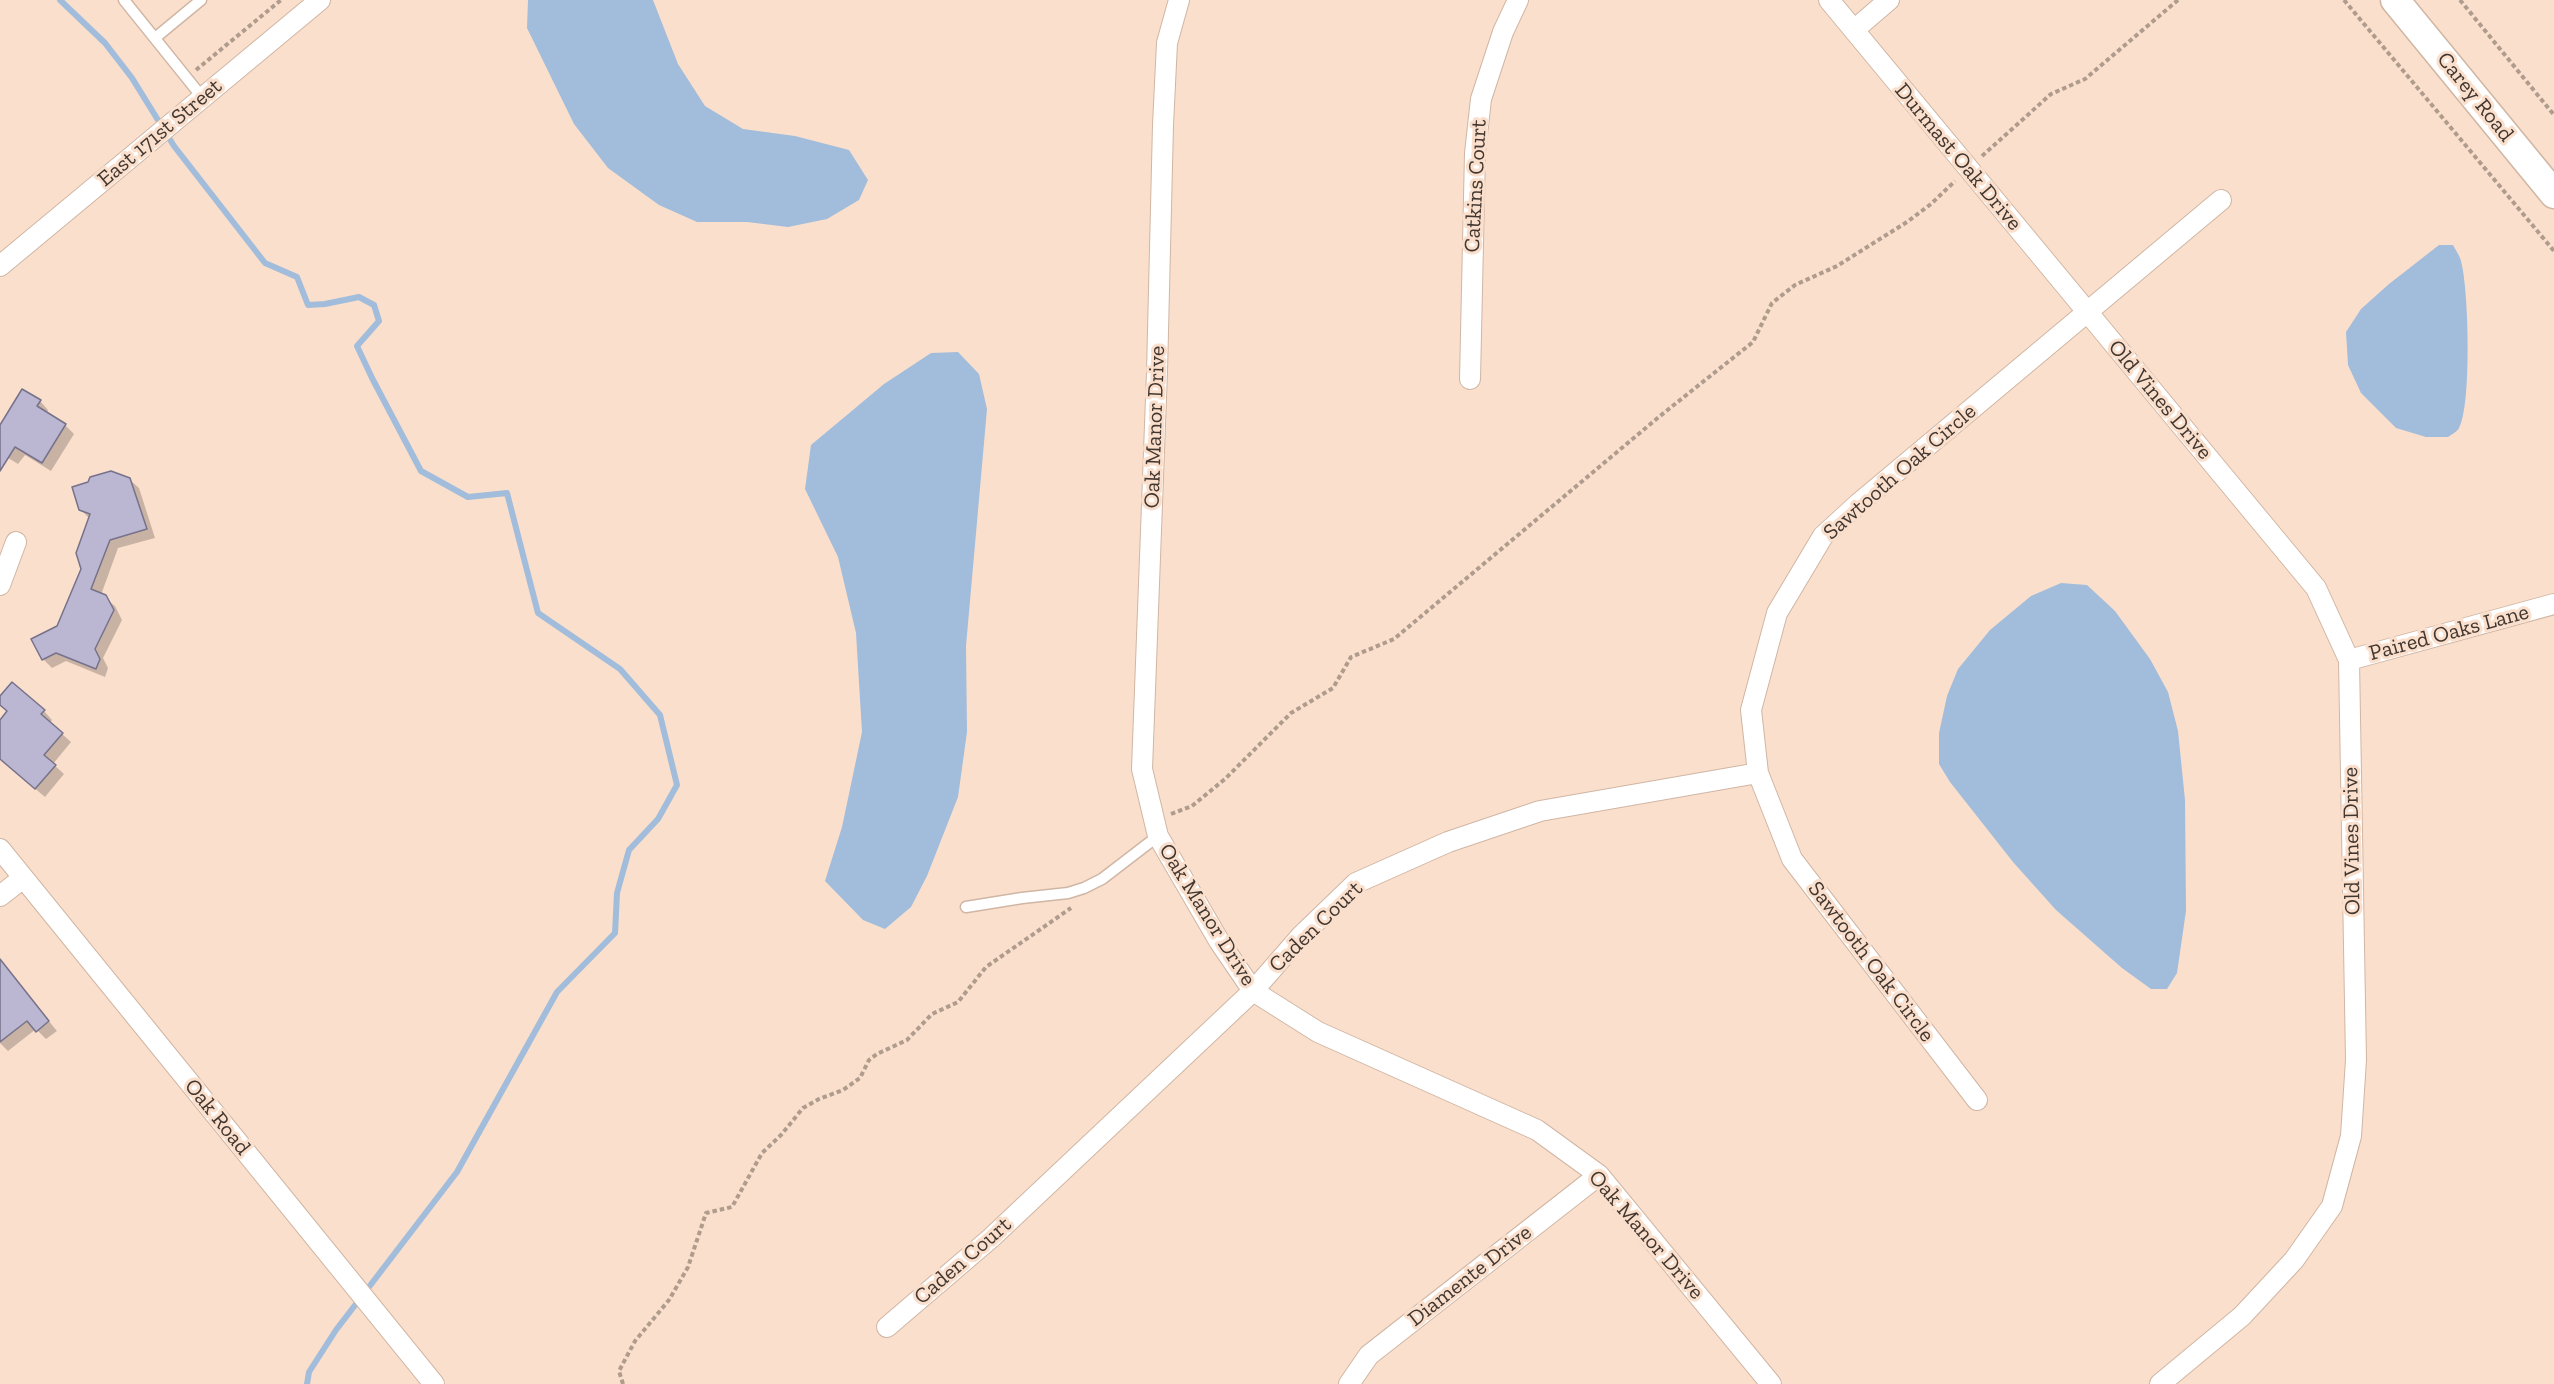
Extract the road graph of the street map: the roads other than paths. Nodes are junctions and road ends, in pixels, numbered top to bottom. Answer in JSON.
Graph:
{"nodes":[{"id":1,"x":124,"y":0,"type":"edge"},
{"id":2,"x":201,"y":0,"type":"edge"},
{"id":3,"x":320,"y":0,"type":"edge"},
{"id":4,"x":1179,"y":0,"type":"edge"},
{"id":5,"x":1518,"y":0,"type":"edge"},
{"id":6,"x":1829,"y":0,"type":"edge"},
{"id":7,"x":1889,"y":0,"type":"edge"},
{"id":8,"x":2395,"y":0,"type":"edge"},
{"id":9,"x":1854,"y":30,"type":"junction"},
{"id":10,"x":155,"y":39,"type":"junction"},
{"id":11,"x":202,"y":98,"type":"junction"},
{"id":12,"x":2554,"y":194,"type":"edge"},
{"id":13,"x":2221,"y":200,"type":"dead end"},
{"id":14,"x":0,"y":266,"type":"edge"},
{"id":15,"x":2088,"y":313,"type":"junction"},
{"id":16,"x":1470,"y":379,"type":"dead end"},
{"id":17,"x":16,"y":542,"type":"dead end"},
{"id":18,"x":0,"y":585,"type":"edge"},
{"id":19,"x":2552,"y":604,"type":"edge"},
{"id":20,"x":2349,"y":660,"type":"junction"},
{"id":21,"x":1758,"y":773,"type":"junction"},
{"id":22,"x":1156,"y":828,"type":"junction"},
{"id":23,"x":0,"y":849,"type":"edge"},
{"id":24,"x":23,"y":878,"type":"junction"},
{"id":25,"x":0,"y":896,"type":"edge"},
{"id":26,"x":966,"y":908,"type":"dead end"},
{"id":27,"x":1253,"y":991,"type":"junction"},
{"id":28,"x":1977,"y":1100,"type":"dead end"},
{"id":29,"x":1599,"y":1175,"type":"junction"},
{"id":30,"x":887,"y":1327,"type":"dead end"},
{"id":31,"x":434,"y":1384,"type":"edge"},
{"id":32,"x":1348,"y":1384,"type":"edge"},
{"id":33,"x":1771,"y":1384,"type":"edge"},
{"id":34,"x":2160,"y":1384,"type":"edge"}],
"edges":[{"from":1,"to":10,"type":"lane"},
{"from":2,"to":10,"type":"lane"},
{"from":3,"to":11,"type":"street","name":"East 171st Street"},
{"from":4,"to":22,"type":"street","name":"Oak Manor Drive"},
{"from":5,"to":16,"type":"street","name":"Catkins Court"},
{"from":6,"to":9,"type":"street","name":"Durmast Oak Drive"},
{"from":7,"to":9,"type":"street"},
{"from":8,"to":12,"type":"street","name":"Carey Road"},
{"from":9,"to":15,"type":"street","name":"Durmast Oak Drive"},
{"from":10,"to":11,"type":"lane"},
{"from":11,"to":14,"type":"street","name":"East 171st Street"},
{"from":13,"to":15,"type":"street","name":"Sawtooth Oak Circle"},
{"from":15,"to":20,"type":"street","name":"Old Vines Drive"},
{"from":15,"to":21,"type":"street","name":"Sawtooth Oak Circle"},
{"from":17,"to":18,"type":"street"},
{"from":19,"to":20,"type":"street","name":"Paired Oaks Lane"},
{"from":20,"to":34,"type":"street","name":"Old Vines Drive"},
{"from":21,"to":27,"type":"street","name":"Caden Court"},
{"from":21,"to":28,"type":"street","name":"Sawtooth Oak Circle"},
{"from":22,"to":26,"type":"lane"},
{"from":22,"to":27,"type":"street","name":"Oak Manor Drive"},
{"from":23,"to":24,"type":"street","name":"Oak Road"},
{"from":24,"to":25,"type":"street"},
{"from":24,"to":31,"type":"street","name":"Oak Road"},
{"from":27,"to":29,"type":"street","name":"Oak Manor Drive"},
{"from":27,"to":30,"type":"street","name":"Caden Court"},
{"from":29,"to":32,"type":"street","name":"Diamente Drive"},
{"from":29,"to":33,"type":"street","name":"Oak Manor Drive"}]}
